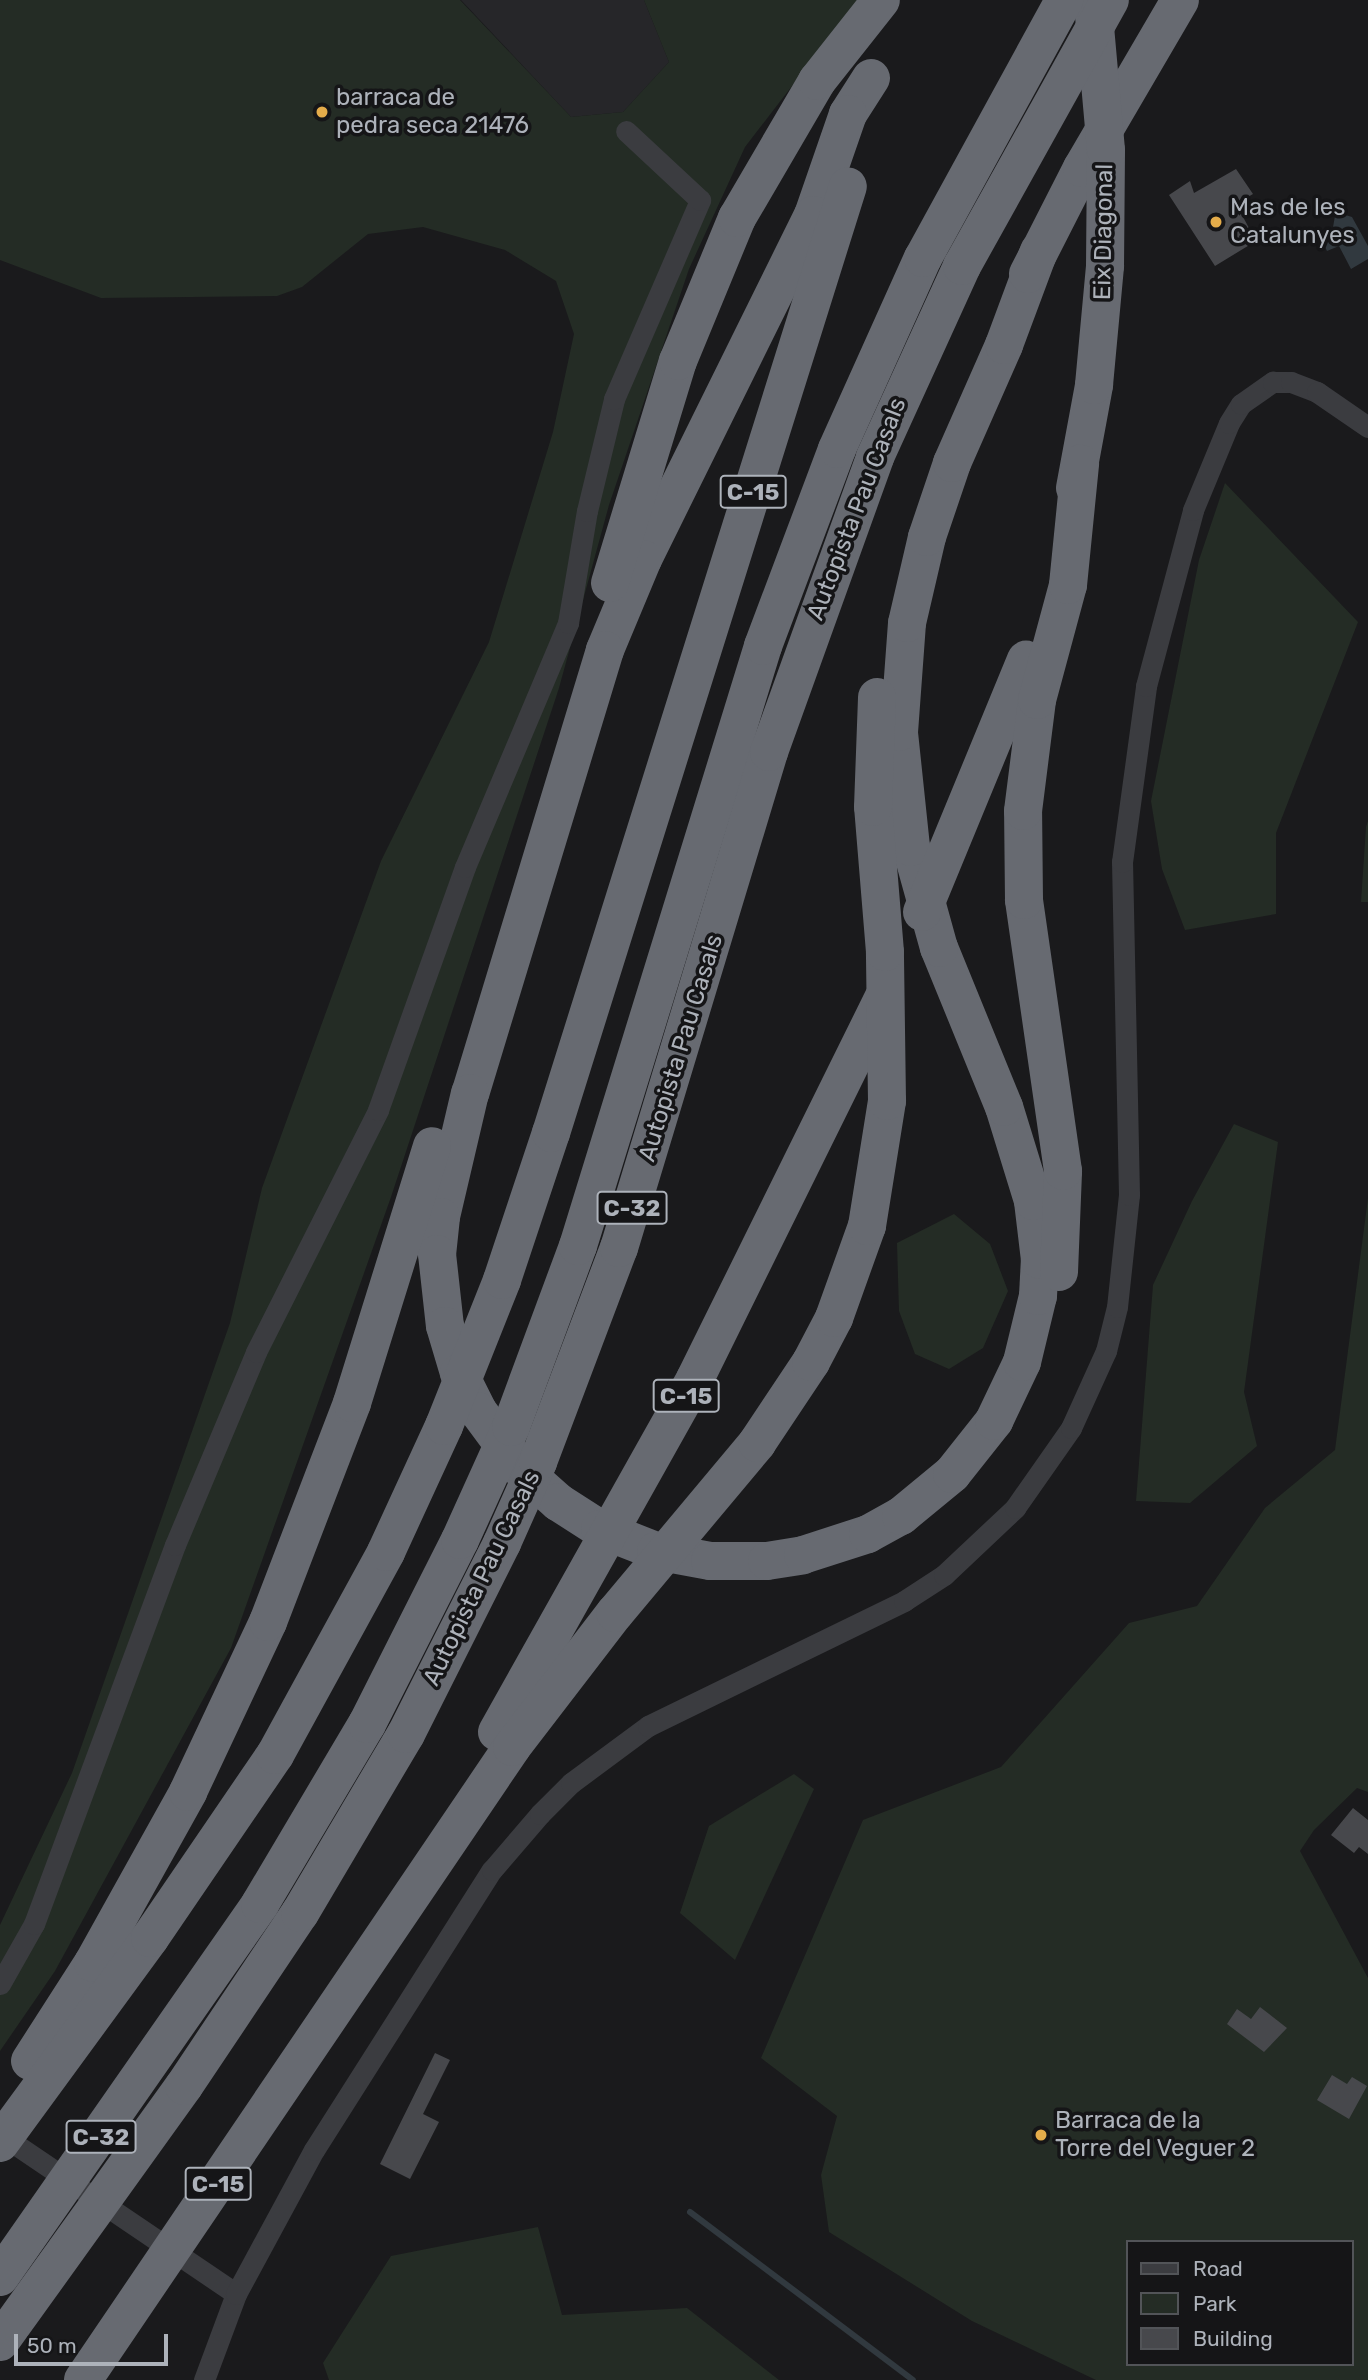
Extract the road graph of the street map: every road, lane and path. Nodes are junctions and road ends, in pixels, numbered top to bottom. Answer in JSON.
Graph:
{"nodes":[{"id":1,"x":1065,"y":0,"type":"edge"},
{"id":2,"x":1092,"y":0,"type":"edge"},
{"id":3,"x":1110,"y":0,"type":"edge"},
{"id":4,"x":1180,"y":0,"type":"edge"},
{"id":5,"x":881,"y":12,"type":"edge"},
{"id":6,"x":871,"y":78,"type":"junction"},
{"id":7,"x":625,"y":131,"type":"dead end"},
{"id":8,"x":1039,"y":251,"type":"junction"},
{"id":9,"x":1368,"y":427,"type":"edge"},
{"id":10,"x":1080,"y":464,"type":"junction"},
{"id":11,"x":485,"y":995,"type":"junction"},
{"id":12,"x":438,"y":1328,"type":"junction"},
{"id":13,"x":709,"y":1568,"type":"junction"},
{"id":14,"x":488,"y":1748,"type":"junction"},
{"id":15,"x":422,"y":1875,"type":"junction"},
{"id":16,"x":150,"y":1938,"type":"junction"},
{"id":17,"x":0,"y":1984,"type":"edge"},
{"id":18,"x":0,"y":2107,"type":"edge"},
{"id":19,"x":0,"y":2134,"type":"edge"},
{"id":20,"x":0,"y":2143,"type":"edge"},
{"id":21,"x":0,"y":2171,"type":"edge"},
{"id":22,"x":0,"y":2277,"type":"edge"},
{"id":23,"x":236,"y":2294,"type":"junction"},
{"id":24,"x":0,"y":2342,"type":"edge"},
{"id":25,"x":60,"y":2380,"type":"edge"},
{"id":26,"x":83,"y":2380,"type":"edge"},
{"id":27,"x":204,"y":2380,"type":"edge"}],
"edges":[{"from":1,"to":22,"type":"highway","name":"Autopista Pau Casals","number":"C-32"},
{"from":2,"to":10,"type":"highway","name":"Eix Diagonal","number":"C-15"},
{"from":3,"to":24,"type":"highway","name":"Autopista Pau Casals","number":"C-32"},
{"from":4,"to":8,"type":"highway"},
{"from":5,"to":6,"type":"highway","number":"C-15"},
{"from":5,"to":11,"type":"highway"},
{"from":6,"to":12,"type":"highway"},
{"from":6,"to":16,"type":"highway","number":"C-15"},
{"from":7,"to":17,"type":"street"},
{"from":8,"to":13,"type":"highway"},
{"from":8,"to":15,"type":"highway"},
{"from":9,"to":23,"type":"street"},
{"from":10,"to":13,"type":"highway"},
{"from":10,"to":14,"type":"highway","number":"C-15"},
{"from":11,"to":12,"type":"highway"},
{"from":11,"to":18,"type":"highway"},
{"from":12,"to":13,"type":"highway"},
{"from":14,"to":15,"type":"highway","number":"C-15"},
{"from":14,"to":25,"type":"highway"},
{"from":15,"to":26,"type":"highway","number":"C-15"},
{"from":16,"to":20,"type":"highway","number":"C-15"},
{"from":16,"to":21,"type":"highway"},
{"from":19,"to":23,"type":"street"},
{"from":23,"to":27,"type":"street"}]}
